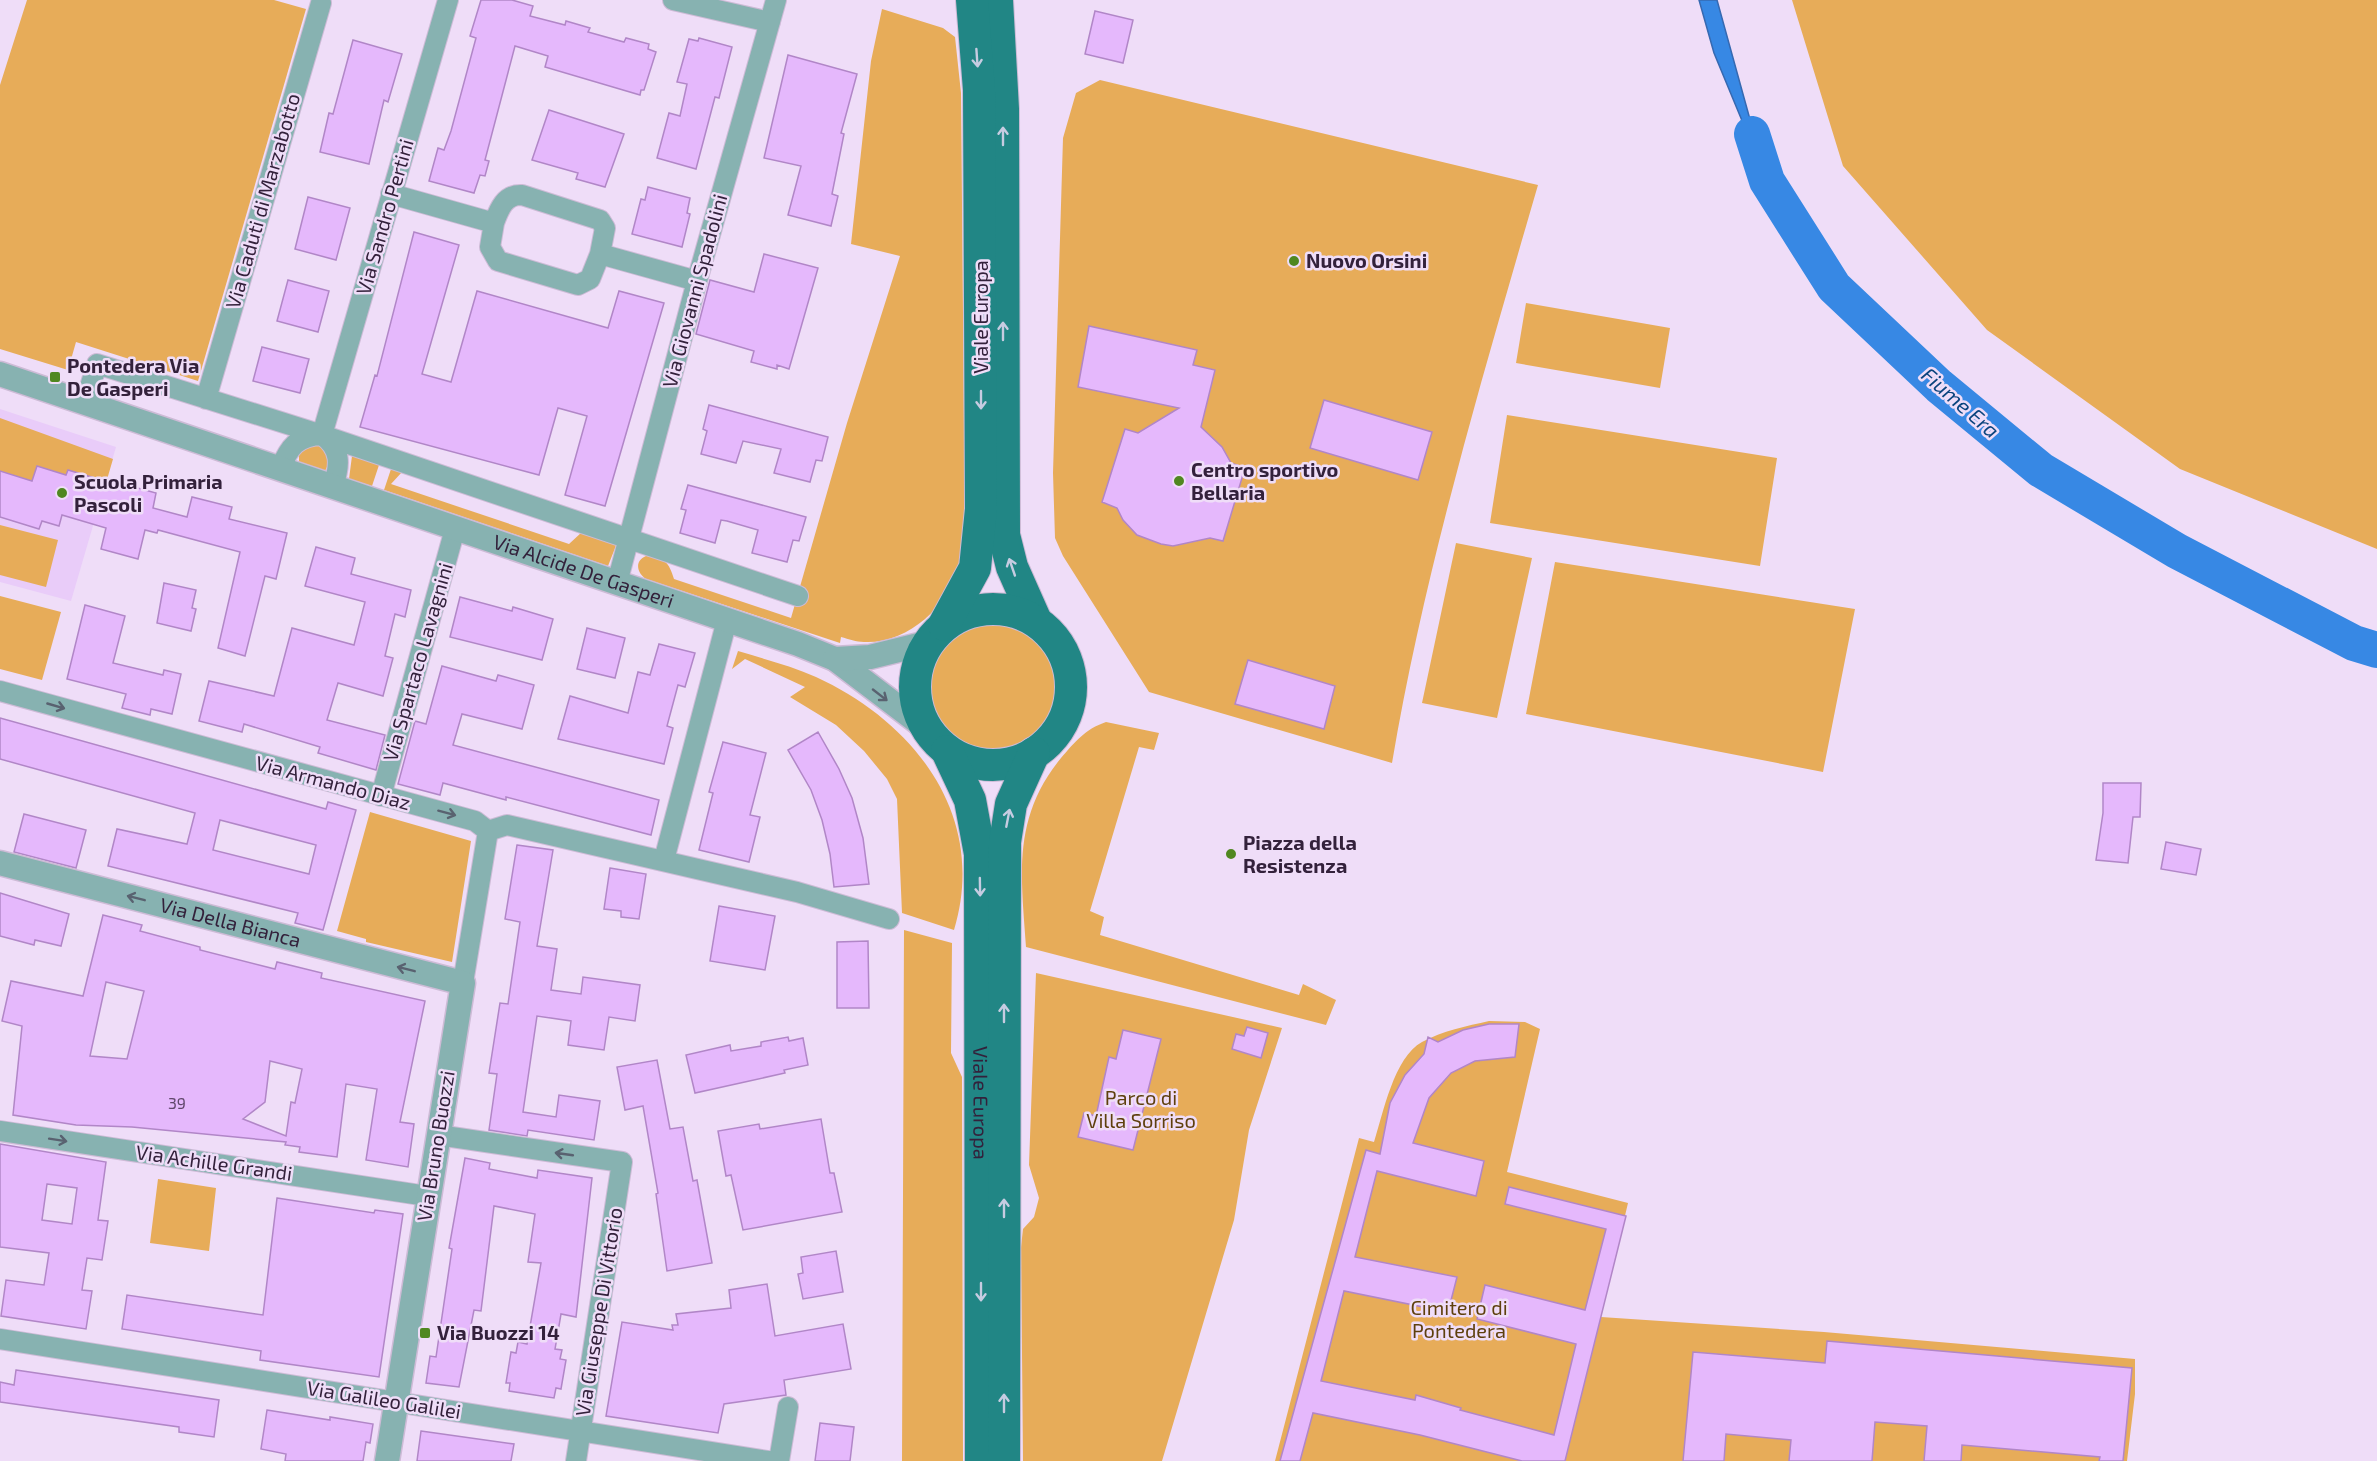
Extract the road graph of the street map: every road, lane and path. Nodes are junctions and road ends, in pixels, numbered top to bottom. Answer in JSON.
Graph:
{"nodes":[{"id":1,"x":448,"y":0,"type":"edge"},
{"id":2,"x":673,"y":0,"type":"edge"},
{"id":3,"x":776,"y":0,"type":"edge"},
{"id":4,"x":972,"y":0,"type":"edge"},
{"id":5,"x":997,"y":0,"type":"edge"},
{"id":6,"x":321,"y":3,"type":"dead end"},
{"id":7,"x":770,"y":22,"type":"junction"},
{"id":8,"x":391,"y":194,"type":"junction"},
{"id":9,"x":494,"y":223,"type":"junction"},
{"id":10,"x":600,"y":254,"type":"junction"},
{"id":11,"x":697,"y":281,"type":"junction"},
{"id":12,"x":0,"y":374,"type":"edge"},
{"id":13,"x":206,"y":399,"type":"junction"},
{"id":14,"x":85,"y":403,"type":"junction"},
{"id":15,"x":322,"y":435,"type":"junction"},
{"id":16,"x":280,"y":469,"type":"junction"},
{"id":17,"x":333,"y":486,"type":"junction"},
{"id":18,"x":455,"y":529,"type":"junction"},
{"id":19,"x":629,"y":539,"type":"junction"},
{"id":20,"x":617,"y":583,"type":"junction"},
{"id":21,"x":798,"y":596,"type":"dead end"},
{"id":22,"x":727,"y":620,"type":"junction"},
{"id":23,"x":1036,"y":621,"type":"junction"},
{"id":24,"x":936,"y":634,"type":"junction"},
{"id":25,"x":835,"y":659,"type":"junction"},
{"id":26,"x":0,"y":691,"type":"edge"},
{"id":27,"x":937,"y":740,"type":"junction"},
{"id":28,"x":1034,"y":753,"type":"junction"},
{"id":29,"x":381,"y":796,"type":"junction"},
{"id":30,"x":488,"y":831,"type":"junction"},
{"id":31,"x":664,"y":860,"type":"junction"},
{"id":32,"x":0,"y":863,"type":"edge"},
{"id":33,"x":889,"y":919,"type":"dead end"},
{"id":34,"x":463,"y":983,"type":"junction"},
{"id":35,"x":0,"y":1131,"type":"edge"},
{"id":36,"x":438,"y":1135,"type":"junction"},
{"id":37,"x":427,"y":1196,"type":"junction"},
{"id":38,"x":0,"y":1339,"type":"edge"},
{"id":39,"x":396,"y":1402,"type":"junction"},
{"id":40,"x":788,"y":1407,"type":"dead end"},
{"id":41,"x":581,"y":1431,"type":"junction"},
{"id":42,"x":387,"y":1461,"type":"edge"},
{"id":43,"x":576,"y":1461,"type":"edge"},
{"id":44,"x":768,"y":1461,"type":"edge"},
{"id":45,"x":779,"y":1461,"type":"edge"},
{"id":46,"x":981,"y":1461,"type":"edge"},
{"id":47,"x":1005,"y":1461,"type":"edge"}],
"edges":[{"from":1,"to":8,"type":"street","name":"Via Sandro Pertini"},
{"from":2,"to":7,"type":"street"},
{"from":3,"to":7,"type":"street","name":"Via Giovanni Spadolini"},
{"from":4,"to":24,"type":"main road","name":"Viale Europa","one_way":true},
{"from":23,"to":5,"type":"main road","name":"Viale Europa","one_way":true},
{"from":6,"to":13,"type":"street","name":"Via Caduti di Marzabotto"},
{"from":7,"to":11,"type":"street","name":"Via Giovanni Spadolini"},
{"from":8,"to":9,"type":"street"},
{"from":8,"to":15,"type":"street","name":"Via Sandro Pertini"},
{"from":9,"to":10,"type":"street"},
{"from":9,"to":10,"type":"street"},
{"from":10,"to":11,"type":"street"},
{"from":11,"to":19,"type":"street","name":"Via Giovanni Spadolini"},
{"from":12,"to":14,"type":"street","name":"Via Alcide De Gasperi"},
{"from":13,"to":14,"type":"street"},
{"from":13,"to":15,"type":"street"},
{"from":14,"to":16,"type":"street","name":"Via Alcide De Gasperi"},
{"from":15,"to":16,"type":"street"},
{"from":15,"to":17,"type":"street"},
{"from":15,"to":19,"type":"street"},
{"from":16,"to":17,"type":"street","name":"Via Alcide De Gasperi"},
{"from":17,"to":18,"type":"street","name":"Via Alcide De Gasperi"},
{"from":18,"to":20,"type":"street","name":"Via Alcide De Gasperi"},
{"from":18,"to":29,"type":"street","name":"Via Spartaco Lavagnini"},
{"from":19,"to":20,"type":"street","name":"Via Giovanni Spadolini"},
{"from":19,"to":21,"type":"street"},
{"from":20,"to":22,"type":"street","name":"Via Alcide De Gasperi"},
{"from":22,"to":25,"type":"street","name":"Via Alcide De Gasperi"},
{"from":22,"to":31,"type":"street"},
{"from":23,"to":24,"type":"main road","name":"Viale Europa"},
{"from":23,"to":28,"type":"main road","name":"Viale Europa"},
{"from":24,"to":25,"type":"street","name":"Via Alcide De Gasperi"},
{"from":24,"to":27,"type":"main road","name":"Viale Europa"},
{"from":25,"to":27,"type":"street","name":"Via Alcide De Gasperi","one_way":true},
{"from":26,"to":29,"type":"street","name":"Via Armando Diaz","one_way":true},
{"from":27,"to":28,"type":"main road","name":"Viale Europa"},
{"from":27,"to":46,"type":"main road","name":"Viale Europa","one_way":true},
{"from":47,"to":28,"type":"main road","name":"Viale Europa","one_way":true},
{"from":29,"to":30,"type":"street","name":"Via Armando Diaz","one_way":true},
{"from":30,"to":31,"type":"street"},
{"from":30,"to":34,"type":"street","name":"Via Bruno Buozzi"},
{"from":31,"to":33,"type":"street"},
{"from":34,"to":32,"type":"street","name":"Via Della Bianca","one_way":true},
{"from":34,"to":36,"type":"street","name":"Via Bruno Buozzi"},
{"from":35,"to":37,"type":"street","name":"Via Achille Grandi","one_way":true},
{"from":36,"to":37,"type":"street","name":"Via Bruno Buozzi"},
{"from":41,"to":36,"type":"street","name":"Via Giuseppe Di Vittorio","one_way":true},
{"from":37,"to":39,"type":"street","name":"Via Bruno Buozzi"},
{"from":38,"to":39,"type":"street","name":"Via Galileo Galilei"},
{"from":39,"to":41,"type":"street","name":"Via Galileo Galilei"},
{"from":39,"to":42,"type":"street","name":"Via Bruno Buozzi"},
{"from":40,"to":45,"type":"street"},
{"from":41,"to":43,"type":"street","name":"Via Giuseppe Di Vittorio"},
{"from":41,"to":44,"type":"street","name":"Via Galileo Galilei"}]}
